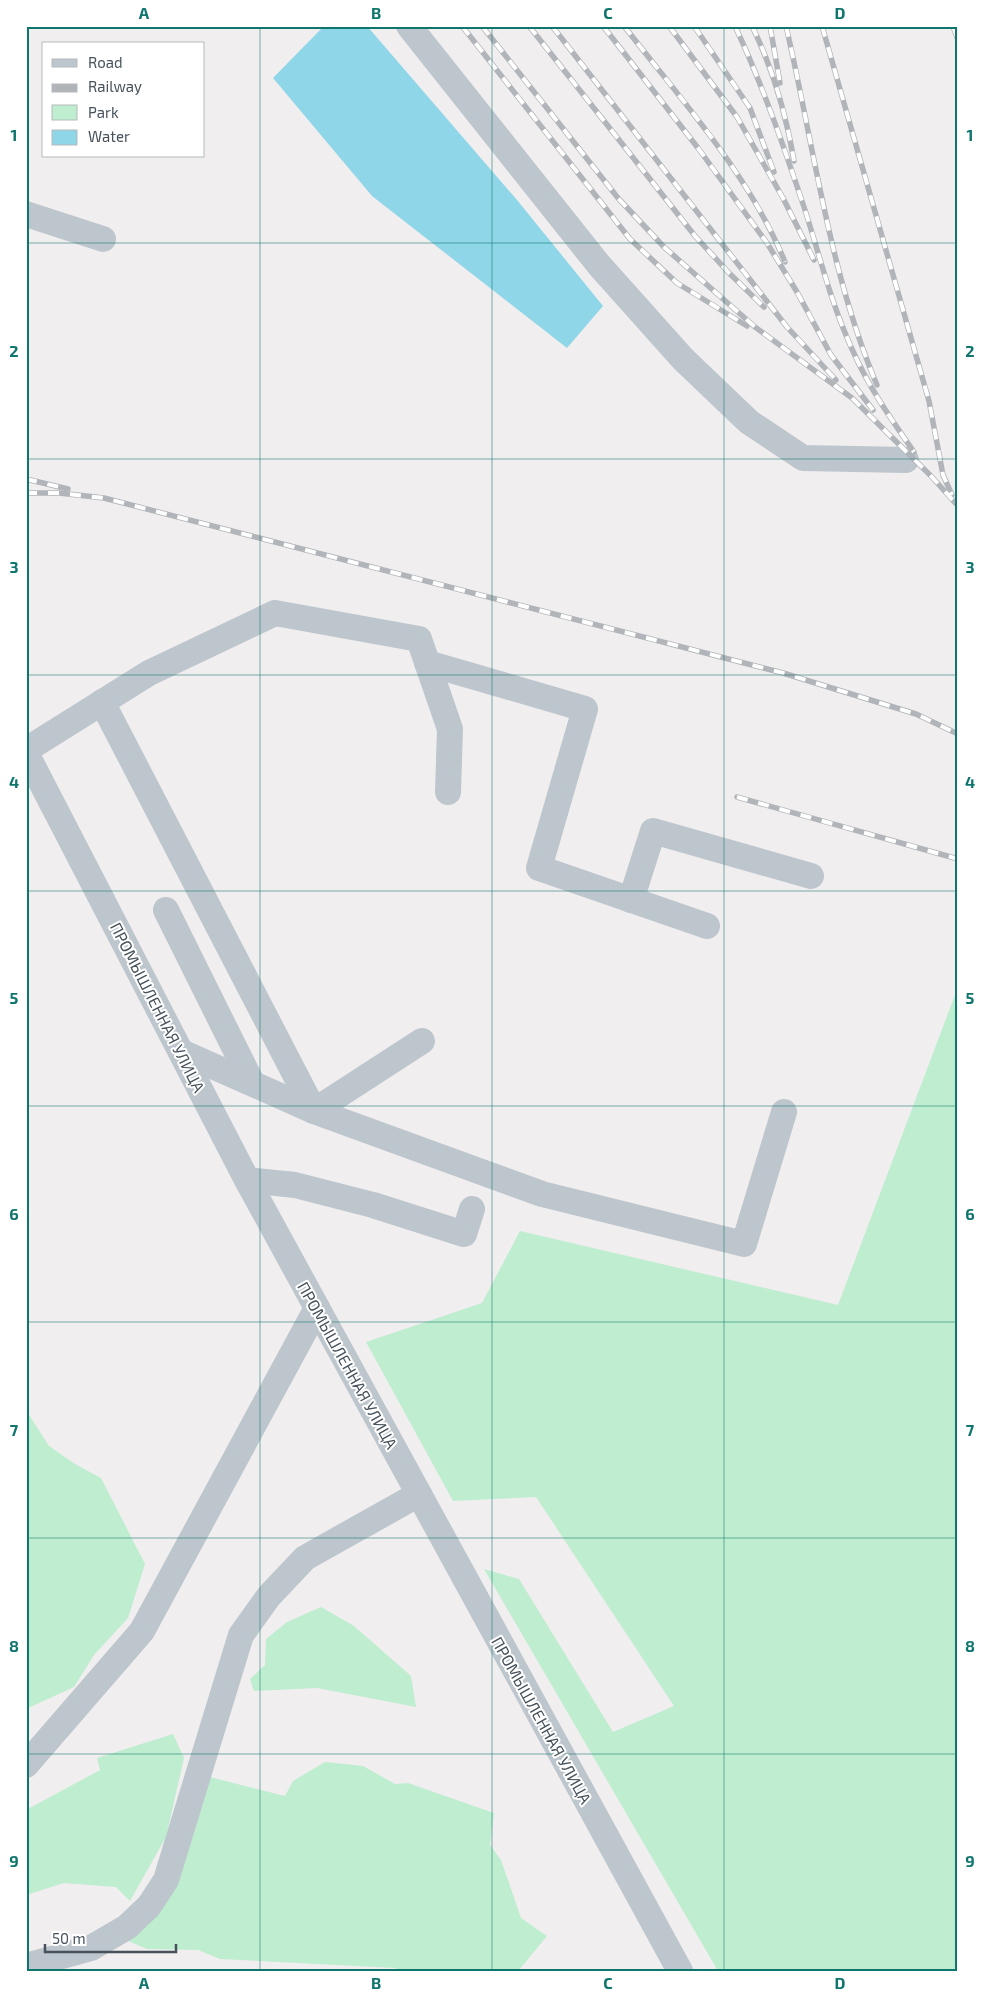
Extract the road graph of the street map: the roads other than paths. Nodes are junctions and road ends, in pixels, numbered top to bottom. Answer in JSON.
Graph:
{"nodes":[{"id":1,"x":409,"y":26,"type":"edge"},
{"id":2,"x":26,"y":214,"type":"edge"},
{"id":3,"x":103,"y":239,"type":"dead end"},
{"id":4,"x":906,"y":460,"type":"dead end"},
{"id":5,"x":427,"y":663,"type":"junction"},
{"id":6,"x":102,"y":702,"type":"junction"},
{"id":7,"x":26,"y":751,"type":"edge"},
{"id":8,"x":448,"y":792,"type":"dead end"},
{"id":9,"x":811,"y":876,"type":"dead end"},
{"id":10,"x":631,"y":900,"type":"junction"},
{"id":11,"x":166,"y":910,"type":"dead end"},
{"id":12,"x":707,"y":926,"type":"dead end"},
{"id":13,"x":422,"y":1040,"type":"dead end"},
{"id":14,"x":181,"y":1052,"type":"junction"},
{"id":15,"x":252,"y":1083,"type":"junction"},
{"id":16,"x":314,"y":1110,"type":"junction"},
{"id":17,"x":784,"y":1112,"type":"dead end"},
{"id":18,"x":247,"y":1180,"type":"junction"},
{"id":19,"x":472,"y":1208,"type":"dead end"},
{"id":20,"x":317,"y":1308,"type":"junction"},
{"id":21,"x":419,"y":1494,"type":"junction"},
{"id":22,"x":26,"y":1765,"type":"edge"},
{"id":23,"x":26,"y":1966,"type":"edge"},
{"id":24,"x":680,"y":1971,"type":"edge"}],
"edges":[{"from":1,"to":4,"type":"street"},
{"from":2,"to":3,"type":"street"},
{"from":5,"to":6,"type":"street"},
{"from":5,"to":8,"type":"street"},
{"from":5,"to":10,"type":"street"},
{"from":6,"to":7,"type":"street"},
{"from":6,"to":16,"type":"street"},
{"from":7,"to":14,"type":"street","name":"ПРОМЫШЛЕННАЯ УЛИЦА"},
{"from":9,"to":10,"type":"street"},
{"from":10,"to":12,"type":"street"},
{"from":11,"to":15,"type":"street"},
{"from":13,"to":16,"type":"street"},
{"from":14,"to":15,"type":"street"},
{"from":14,"to":18,"type":"street","name":"ПРОМЫШЛЕННАЯ УЛИЦА"},
{"from":15,"to":16,"type":"street"},
{"from":16,"to":17,"type":"street"},
{"from":18,"to":19,"type":"street"},
{"from":18,"to":20,"type":"street","name":"ПРОМЫШЛЕННАЯ УЛИЦА"},
{"from":20,"to":21,"type":"street","name":"ПРОМЫШЛЕННАЯ УЛИЦА"},
{"from":20,"to":22,"type":"street"},
{"from":21,"to":23,"type":"street"},
{"from":21,"to":24,"type":"street","name":"ПРОМЫШЛЕННАЯ УЛИЦА"}]}
